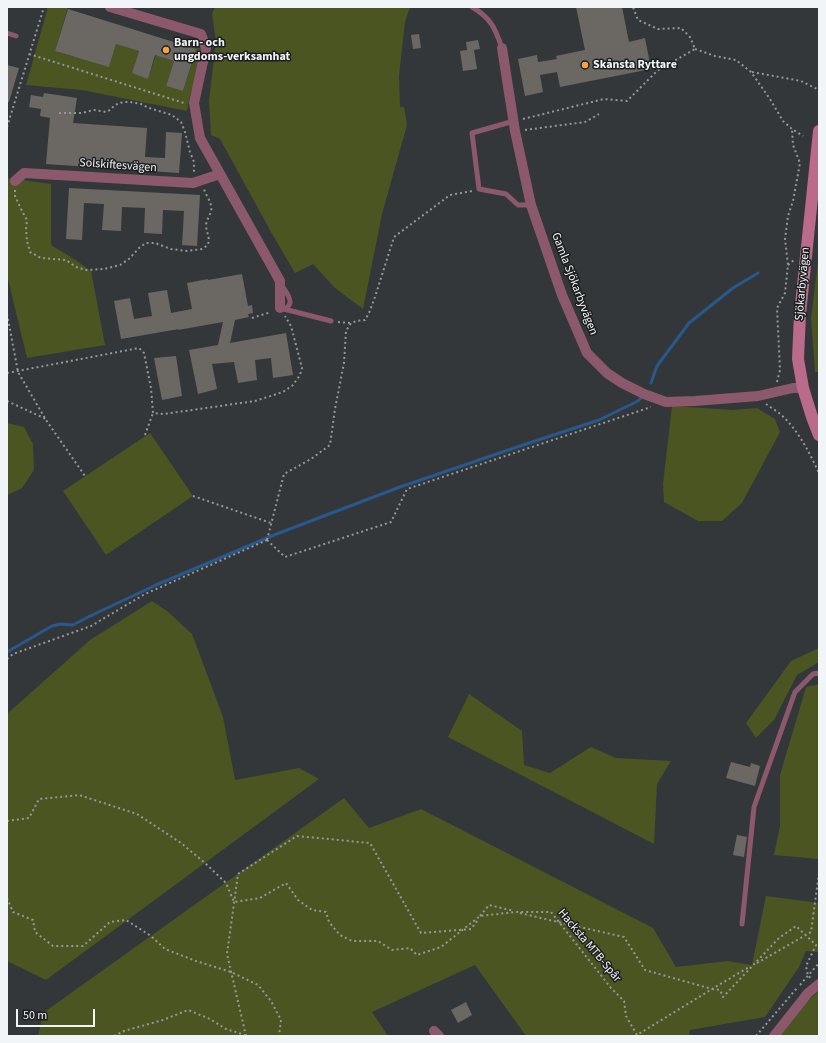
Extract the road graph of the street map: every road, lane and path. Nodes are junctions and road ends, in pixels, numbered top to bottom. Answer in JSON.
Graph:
{"nodes":[{"id":1,"x":44,"y":7,"type":"edge"},
{"id":2,"x":110,"y":7,"type":"edge"},
{"id":3,"x":472,"y":7,"type":"edge"},
{"id":4,"x":634,"y":7,"type":"edge"},
{"id":5,"x":7,"y":33,"type":"edge"},
{"id":6,"x":16,"y":36,"type":"dead end"},
{"id":7,"x":502,"y":48,"type":"joint"},
{"id":8,"x":695,"y":49,"type":"junction"},
{"id":9,"x":29,"y":54,"type":"junction"},
{"id":10,"x":751,"y":72,"type":"junction"},
{"id":11,"x":819,"y":90,"type":"edge"},
{"id":12,"x":194,"y":106,"type":"junction"},
{"id":13,"x":59,"y":114,"type":"dead end"},
{"id":14,"x":599,"y":114,"type":"dead end"},
{"id":15,"x":515,"y":126,"type":"junction"},
{"id":16,"x":7,"y":127,"type":"edge"},
{"id":17,"x":792,"y":129,"type":"junction"},
{"id":18,"x":819,"y":131,"type":"edge"},
{"id":19,"x":803,"y":136,"type":"dead end"},
{"id":20,"x":220,"y":174,"type":"junction"},
{"id":21,"x":15,"y":181,"type":"joint"},
{"id":22,"x":200,"y":181,"type":"junction"},
{"id":23,"x":479,"y":189,"type":"junction"},
{"id":24,"x":531,"y":205,"type":"junction"},
{"id":25,"x":281,"y":308,"type":"junction"},
{"id":26,"x":7,"y":314,"type":"edge"},
{"id":27,"x":252,"y":318,"type":"dead end"},
{"id":28,"x":8,"y":321,"type":"edge"},
{"id":29,"x":331,"y":321,"type":"joint"},
{"id":30,"x":351,"y":323,"type":"junction"},
{"id":31,"x":18,"y":372,"type":"junction"},
{"id":32,"x":7,"y":373,"type":"edge"},
{"id":33,"x":803,"y":388,"type":"junction"},
{"id":34,"x":776,"y":392,"type":"junction"},
{"id":35,"x":758,"y":396,"type":"junction"},
{"id":36,"x":7,"y":401,"type":"edge"},
{"id":37,"x":666,"y":402,"type":"junction"},
{"id":38,"x":153,"y":413,"type":"junction"},
{"id":39,"x":46,"y":420,"type":"junction"},
{"id":40,"x":819,"y":435,"type":"edge"},
{"id":41,"x":145,"y":436,"type":"dead end"},
{"id":42,"x":819,"y":473,"type":"edge"},
{"id":43,"x":85,"y":476,"type":"dead end"},
{"id":44,"x":193,"y":496,"type":"dead end"},
{"id":45,"x":271,"y":523,"type":"junction"},
{"id":46,"x":267,"y":540,"type":"junction"},
{"id":47,"x":7,"y":659,"type":"edge"},
{"id":48,"x":819,"y":673,"type":"edge"},
{"id":49,"x":7,"y":821,"type":"edge"},
{"id":50,"x":819,"y":873,"type":"edge"},
{"id":51,"x":7,"y":898,"type":"edge"},
{"id":52,"x":234,"y":902,"type":"junction"},
{"id":53,"x":515,"y":912,"type":"junction"},
{"id":54,"x":480,"y":916,"type":"junction"},
{"id":55,"x":559,"y":923,"type":"junction"},
{"id":56,"x":742,"y":924,"type":"dead end"},
{"id":57,"x":463,"y":929,"type":"junction"},
{"id":58,"x":805,"y":935,"type":"junction"},
{"id":59,"x":819,"y":963,"type":"edge"},
{"id":60,"x":753,"y":965,"type":"junction"},
{"id":61,"x":231,"y":972,"type":"junction"},
{"id":62,"x":808,"y":976,"type":"junction"},
{"id":63,"x":816,"y":982,"type":"edge"},
{"id":64,"x":712,"y":989,"type":"junction"},
{"id":65,"x":114,"y":1036,"type":"edge"},
{"id":66,"x":246,"y":1036,"type":"edge"},
{"id":67,"x":279,"y":1036,"type":"edge"},
{"id":68,"x":756,"y":1036,"type":"edge"},
{"id":69,"x":774,"y":1036,"type":"edge"}],
"edges":[{"from":1,"to":9,"type":"path"},
{"from":2,"to":12,"type":"street"},
{"from":3,"to":7,"type":"lane","name":"Gamla Sjökarbyvägen"},
{"from":4,"to":8,"type":"path"},
{"from":5,"to":6,"type":"lane"},
{"from":7,"to":15,"type":"street","name":"Gamla Sjökarbyvägen"},
{"from":8,"to":10,"type":"path"},
{"from":8,"to":15,"type":"path"},
{"from":9,"to":12,"type":"path"},
{"from":9,"to":16,"type":"path"},
{"from":10,"to":11,"type":"path"},
{"from":10,"to":17,"type":"path"},
{"from":12,"to":20,"type":"street"},
{"from":13,"to":22,"type":"path"},
{"from":14,"to":15,"type":"path"},
{"from":15,"to":23,"type":"lane"},
{"from":15,"to":24,"type":"street","name":"Gamla Sjökarbyvägen"},
{"from":17,"to":19,"type":"path"},
{"from":17,"to":34,"type":"path"},
{"from":18,"to":33,"type":"street","name":"Sjökarbyvägen"},
{"from":20,"to":22,"type":"street","name":"Solskiftesvägen"},
{"from":20,"to":25,"type":"street"},
{"from":21,"to":22,"type":"street","name":"Solskiftesvägen"},
{"from":21,"to":22,"type":"path"},
{"from":23,"to":24,"type":"lane"},
{"from":23,"to":30,"type":"path"},
{"from":24,"to":37,"type":"street","name":"Gamla Sjökarbyvägen"},
{"from":25,"to":27,"type":"path"},
{"from":25,"to":29,"type":"lane"},
{"from":25,"to":38,"type":"path"},
{"from":26,"to":28,"type":"path"},
{"from":28,"to":31,"type":"path"},
{"from":29,"to":30,"type":"path"},
{"from":30,"to":45,"type":"path"},
{"from":31,"to":32,"type":"path"},
{"from":31,"to":38,"type":"path"},
{"from":31,"to":39,"type":"path"},
{"from":33,"to":34,"type":"street","name":"Gamla Sjökarbyvägen"},
{"from":33,"to":40,"type":"street","name":"Sjökarbyvägen"},
{"from":34,"to":35,"type":"street","name":"Gamla Sjökarbyvägen"},
{"from":35,"to":37,"type":"street","name":"Gamla Sjökarbyvägen"},
{"from":35,"to":42,"type":"path"},
{"from":36,"to":39,"type":"path"},
{"from":37,"to":46,"type":"path"},
{"from":38,"to":41,"type":"path"},
{"from":39,"to":43,"type":"path"},
{"from":44,"to":45,"type":"path"},
{"from":45,"to":46,"type":"path"},
{"from":46,"to":47,"type":"path"},
{"from":48,"to":56,"type":"lane"},
{"from":49,"to":52,"type":"path"},
{"from":50,"to":58,"type":"path"},
{"from":51,"to":61,"type":"path"},
{"from":52,"to":57,"type":"path"},
{"from":52,"to":57,"type":"path"},
{"from":52,"to":61,"type":"path"},
{"from":53,"to":54,"type":"path","name":"Hacksta MTB-Spår"},
{"from":53,"to":54,"type":"path"},
{"from":53,"to":55,"type":"path"},
{"from":53,"to":55,"type":"path","name":"Hacksta MTB-Spår"},
{"from":54,"to":57,"type":"path"},
{"from":55,"to":64,"type":"path"},
{"from":55,"to":64,"type":"path","name":"Hacksta MTB-Spår"},
{"from":58,"to":60,"type":"path"},
{"from":58,"to":60,"type":"path"},
{"from":58,"to":62,"type":"path"},
{"from":59,"to":62,"type":"path"},
{"from":60,"to":64,"type":"path"},
{"from":60,"to":64,"type":"path"},
{"from":61,"to":66,"type":"path"},
{"from":61,"to":67,"type":"path"},
{"from":62,"to":63,"type":"path"},
{"from":62,"to":68,"type":"path"},
{"from":63,"to":69,"type":"street"},
{"from":65,"to":66,"type":"path"}]}
